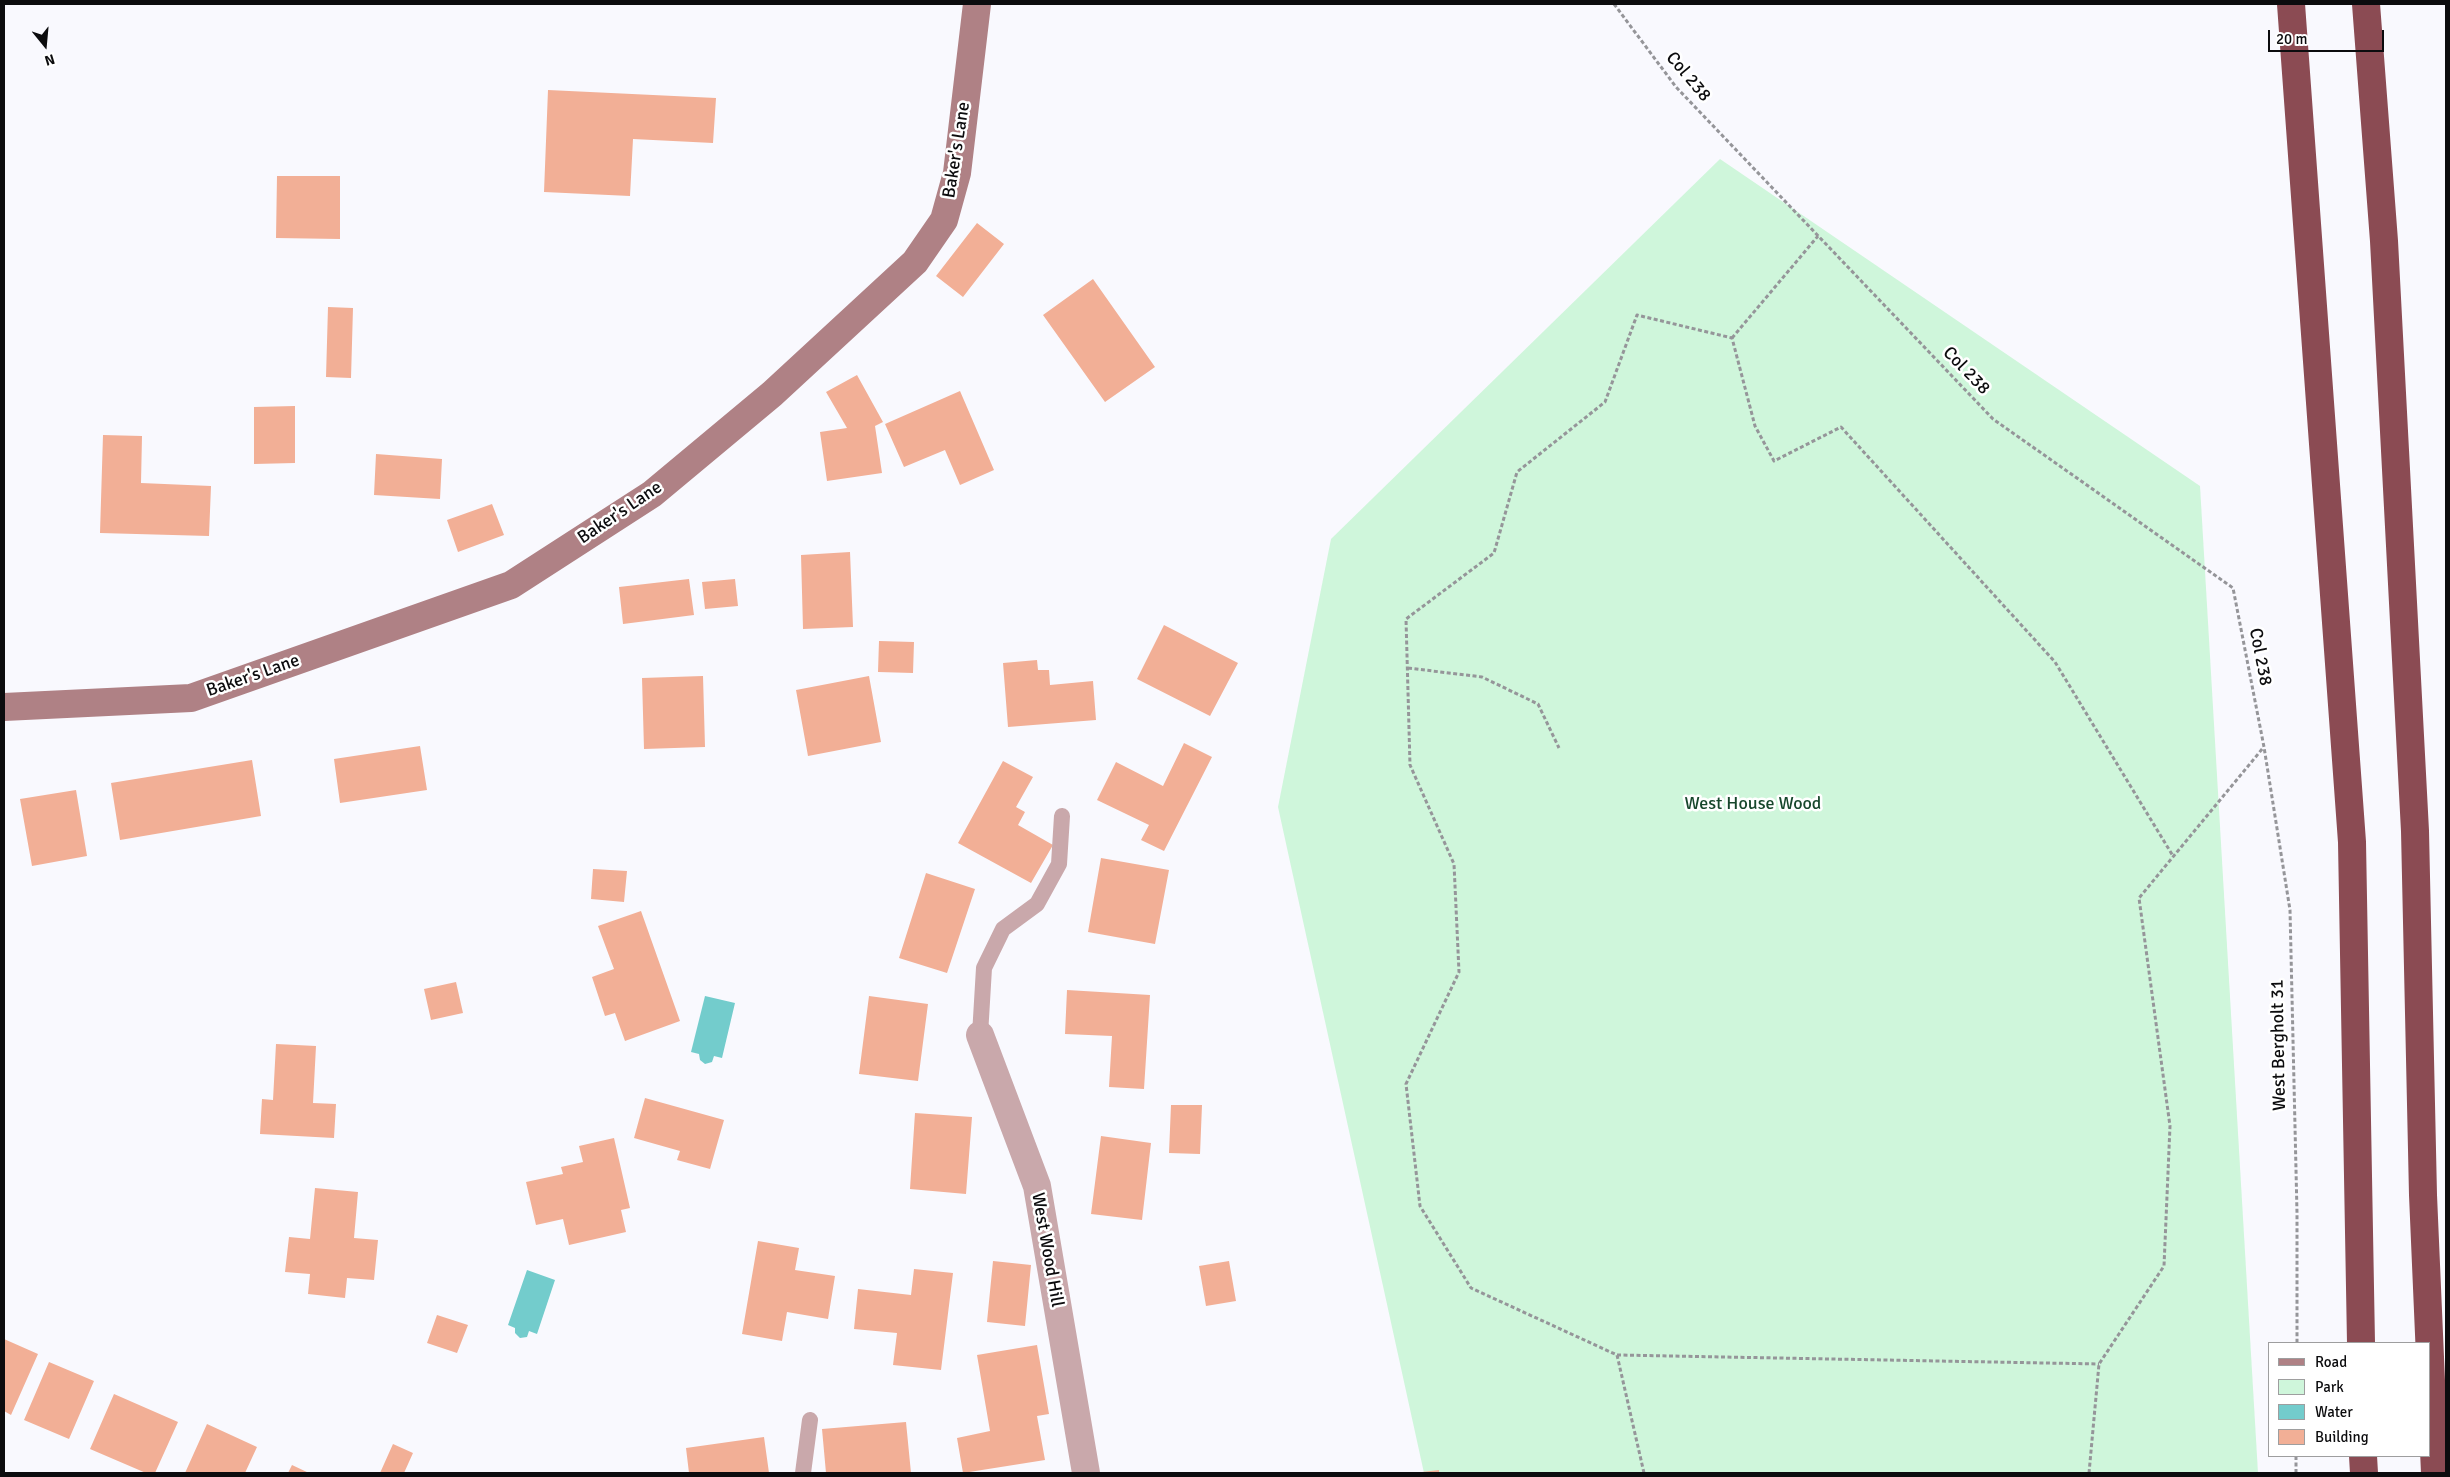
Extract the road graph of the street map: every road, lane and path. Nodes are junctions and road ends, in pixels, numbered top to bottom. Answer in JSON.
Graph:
{"nodes":[{"id":1,"x":976,"y":4,"type":"edge"},
{"id":2,"x":1614,"y":4,"type":"edge"},
{"id":3,"x":2291,"y":4,"type":"edge"},
{"id":4,"x":2366,"y":4,"type":"edge"},
{"id":5,"x":1818,"y":236,"type":"junction"},
{"id":6,"x":1732,"y":338,"type":"junction"},
{"id":7,"x":1408,"y":668,"type":"junction"},
{"id":8,"x":4,"y":707,"type":"edge"},
{"id":9,"x":2264,"y":747,"type":"junction"},
{"id":10,"x":1559,"y":748,"type":"dead end"},
{"id":11,"x":1062,"y":816,"type":"dead end"},
{"id":12,"x":2174,"y":856,"type":"junction"},
{"id":13,"x":980,"y":1034,"type":"joint"},
{"id":14,"x":2297,"y":1342,"type":"edge"},
{"id":15,"x":2361,"y":1342,"type":"edge"},
{"id":16,"x":2429,"y":1342,"type":"edge"},
{"id":17,"x":1617,"y":1355,"type":"junction"},
{"id":18,"x":2430,"y":1357,"type":"edge"},
{"id":19,"x":2099,"y":1364,"type":"junction"},
{"id":20,"x":810,"y":1420,"type":"dead end"},
{"id":21,"x":2296,"y":1457,"type":"edge"},
{"id":22,"x":2363,"y":1457,"type":"edge"},
{"id":23,"x":803,"y":1473,"type":"edge"},
{"id":24,"x":1086,"y":1473,"type":"edge"},
{"id":25,"x":1644,"y":1473,"type":"edge"},
{"id":26,"x":2089,"y":1473,"type":"edge"},
{"id":27,"x":2296,"y":1473,"type":"edge"},
{"id":28,"x":2364,"y":1473,"type":"edge"},
{"id":29,"x":2435,"y":1473,"type":"edge"}],
"edges":[{"from":1,"to":8,"type":"street","name":"Baker's Lane"},
{"from":2,"to":5,"type":"path","name":"Col 238"},
{"from":3,"to":15,"type":"highway"},
{"from":4,"to":16,"type":"highway"},
{"from":5,"to":6,"type":"path"},
{"from":5,"to":9,"type":"path","name":"Col 238"},
{"from":6,"to":7,"type":"path"},
{"from":6,"to":12,"type":"path"},
{"from":7,"to":10,"type":"path"},
{"from":7,"to":17,"type":"path"},
{"from":9,"to":12,"type":"path"},
{"from":9,"to":14,"type":"path","name":"West Bergholt 31"},
{"from":11,"to":13,"type":"lane"},
{"from":12,"to":19,"type":"path"},
{"from":13,"to":24,"type":"street","name":"West Wood Hill"},
{"from":17,"to":19,"type":"path"},
{"from":17,"to":25,"type":"path"},
{"from":18,"to":29,"type":"highway"},
{"from":19,"to":26,"type":"path"},
{"from":20,"to":23,"type":"lane"},
{"from":21,"to":27,"type":"path"},
{"from":22,"to":28,"type":"highway"}]}
